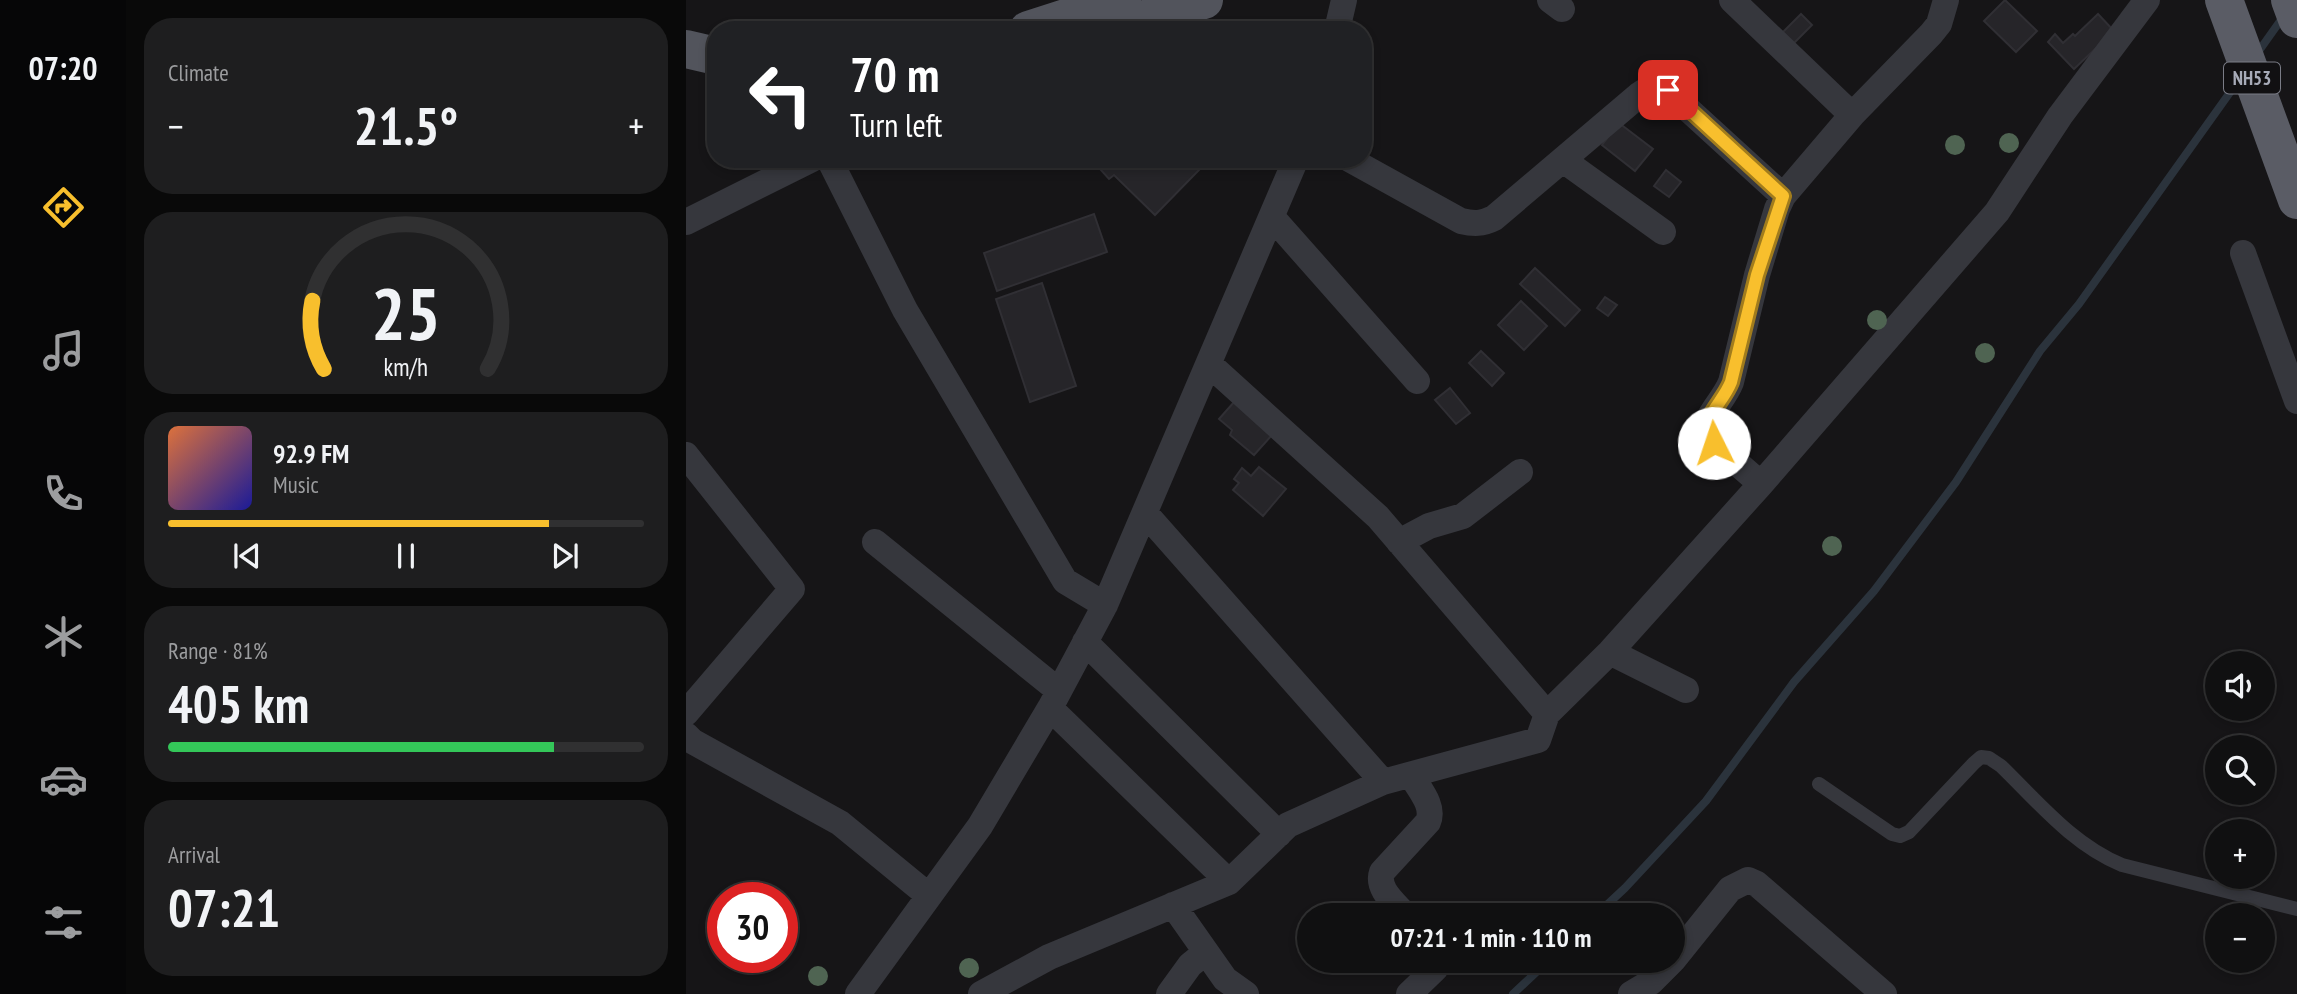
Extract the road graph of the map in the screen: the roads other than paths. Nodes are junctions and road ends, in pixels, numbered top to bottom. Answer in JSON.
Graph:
{"nodes":[{"id":1,"x":1122,"y":0,"type":"edge"},
{"id":2,"x":1204,"y":0,"type":"edge"},
{"id":3,"x":1344,"y":0,"type":"edge"},
{"id":4,"x":1732,"y":0,"type":"edge"},
{"id":5,"x":1946,"y":0,"type":"edge"},
{"id":6,"x":2147,"y":0,"type":"edge"},
{"id":7,"x":2224,"y":0,"type":"edge"},
{"id":8,"x":2290,"y":0,"type":"edge"},
{"id":9,"x":2297,"y":19,"type":"edge"},
{"id":10,"x":1056,"y":21,"type":"edge"},
{"id":11,"x":1139,"y":21,"type":"edge"},
{"id":12,"x":1339,"y":21,"type":"edge"},
{"id":13,"x":686,"y":49,"type":"edge"},
{"id":14,"x":707,"y":54,"type":"edge"},
{"id":15,"x":686,"y":70,"type":"edge"},
{"id":16,"x":707,"y":74,"type":"edge"},
{"id":17,"x":1852,"y":115,"type":"junction"},
{"id":18,"x":1563,"y":160,"type":"junction"},
{"id":19,"x":794,"y":168,"type":"edge"},
{"id":20,"x":834,"y":168,"type":"edge"},
{"id":21,"x":1292,"y":168,"type":"edge"},
{"id":22,"x":1365,"y":168,"type":"edge"},
{"id":23,"x":1783,"y":196,"type":"junction"},
{"id":24,"x":2297,"y":200,"type":"edge"},
{"id":25,"x":1272,"y":216,"type":"junction"},
{"id":26,"x":686,"y":222,"type":"edge"},
{"id":27,"x":1663,"y":232,"type":"dead end"},
{"id":28,"x":2243,"y":253,"type":"dead end"},
{"id":29,"x":1209,"y":364,"type":"junction"},
{"id":30,"x":1417,"y":381,"type":"dead end"},
{"id":31,"x":2297,"y":401,"type":"edge"},
{"id":32,"x":686,"y":455,"type":"edge"},
{"id":33,"x":1520,"y":472,"type":"dead end"},
{"id":34,"x":1761,"y":484,"type":"junction"},
{"id":35,"x":1144,"y":513,"type":"junction"},
{"id":36,"x":875,"y":542,"type":"dead end"},
{"id":37,"x":1399,"y":542,"type":"junction"},
{"id":38,"x":1105,"y":605,"type":"junction"},
{"id":39,"x":1085,"y":642,"type":"junction"},
{"id":40,"x":1610,"y":652,"type":"junction"},
{"id":41,"x":1686,"y":690,"type":"dead end"},
{"id":42,"x":1054,"y":699,"type":"junction"},
{"id":43,"x":686,"y":713,"type":"edge"},
{"id":44,"x":1547,"y":714,"type":"junction"},
{"id":45,"x":686,"y":735,"type":"edge"},
{"id":46,"x":1411,"y":775,"type":"junction"},
{"id":47,"x":1382,"y":782,"type":"junction"},
{"id":48,"x":1818,"y":784,"type":"dead end"},
{"id":49,"x":1279,"y":834,"type":"junction"},
{"id":50,"x":1229,"y":883,"type":"junction"},
{"id":51,"x":929,"y":896,"type":"junction"},
{"id":52,"x":1395,"y":903,"type":"edge"},
{"id":53,"x":1173,"y":905,"type":"junction"},
{"id":54,"x":2297,"y":909,"type":"edge"},
{"id":55,"x":1685,"y":944,"type":"edge"},
{"id":56,"x":1206,"y":952,"type":"junction"},
{"id":57,"x":1430,"y":973,"type":"edge"},
{"id":58,"x":1663,"y":973,"type":"edge"},
{"id":59,"x":1651,"y":990,"type":"edge"},
{"id":60,"x":858,"y":994,"type":"edge"},
{"id":61,"x":981,"y":994,"type":"edge"},
{"id":62,"x":1169,"y":994,"type":"edge"},
{"id":63,"x":1246,"y":994,"type":"edge"},
{"id":64,"x":1409,"y":994,"type":"edge"},
{"id":65,"x":1884,"y":994,"type":"edge"}],
"edges":[{"from":1,"to":10,"type":"main road"},
{"from":2,"to":11,"type":"main road"},
{"from":3,"to":12,"type":"street"},
{"from":4,"to":17,"type":"street"},
{"from":5,"to":17,"type":"street"},
{"from":6,"to":34,"type":"street"},
{"from":7,"to":24,"type":"highway","number":"NH53"},
{"from":8,"to":9,"type":"highway"},
{"from":13,"to":14,"type":"main road"},
{"from":15,"to":16,"type":"main road"},
{"from":17,"to":23,"type":"street"},
{"from":18,"to":22,"type":"street"},
{"from":18,"to":23,"type":"street"},
{"from":18,"to":27,"type":"street"},
{"from":19,"to":26,"type":"street"},
{"from":20,"to":38,"type":"street"},
{"from":21,"to":25,"type":"street"},
{"from":23,"to":34,"type":"street"},
{"from":25,"to":29,"type":"street"},
{"from":25,"to":30,"type":"street"},
{"from":28,"to":31,"type":"street"},
{"from":29,"to":35,"type":"street"},
{"from":29,"to":37,"type":"street"},
{"from":32,"to":43,"type":"street"},
{"from":33,"to":37,"type":"street"},
{"from":34,"to":40,"type":"street"},
{"from":35,"to":38,"type":"street"},
{"from":35,"to":47,"type":"street"},
{"from":36,"to":42,"type":"street"},
{"from":37,"to":44,"type":"street"},
{"from":38,"to":39,"type":"street"},
{"from":39,"to":42,"type":"street"},
{"from":39,"to":49,"type":"street"},
{"from":40,"to":41,"type":"street"},
{"from":40,"to":44,"type":"street"},
{"from":42,"to":50,"type":"street"},
{"from":42,"to":51,"type":"street"},
{"from":44,"to":46,"type":"street"},
{"from":45,"to":51,"type":"street"},
{"from":46,"to":47,"type":"street"},
{"from":46,"to":52,"type":"street"},
{"from":47,"to":49,"type":"street"},
{"from":48,"to":54,"type":"lane"},
{"from":49,"to":50,"type":"street"},
{"from":50,"to":53,"type":"street"},
{"from":51,"to":60,"type":"street"},
{"from":53,"to":56,"type":"street"},
{"from":53,"to":61,"type":"street"},
{"from":55,"to":65,"type":"street"},
{"from":56,"to":62,"type":"street"},
{"from":56,"to":63,"type":"street"},
{"from":57,"to":64,"type":"street"},
{"from":58,"to":59,"type":"street"}]}
